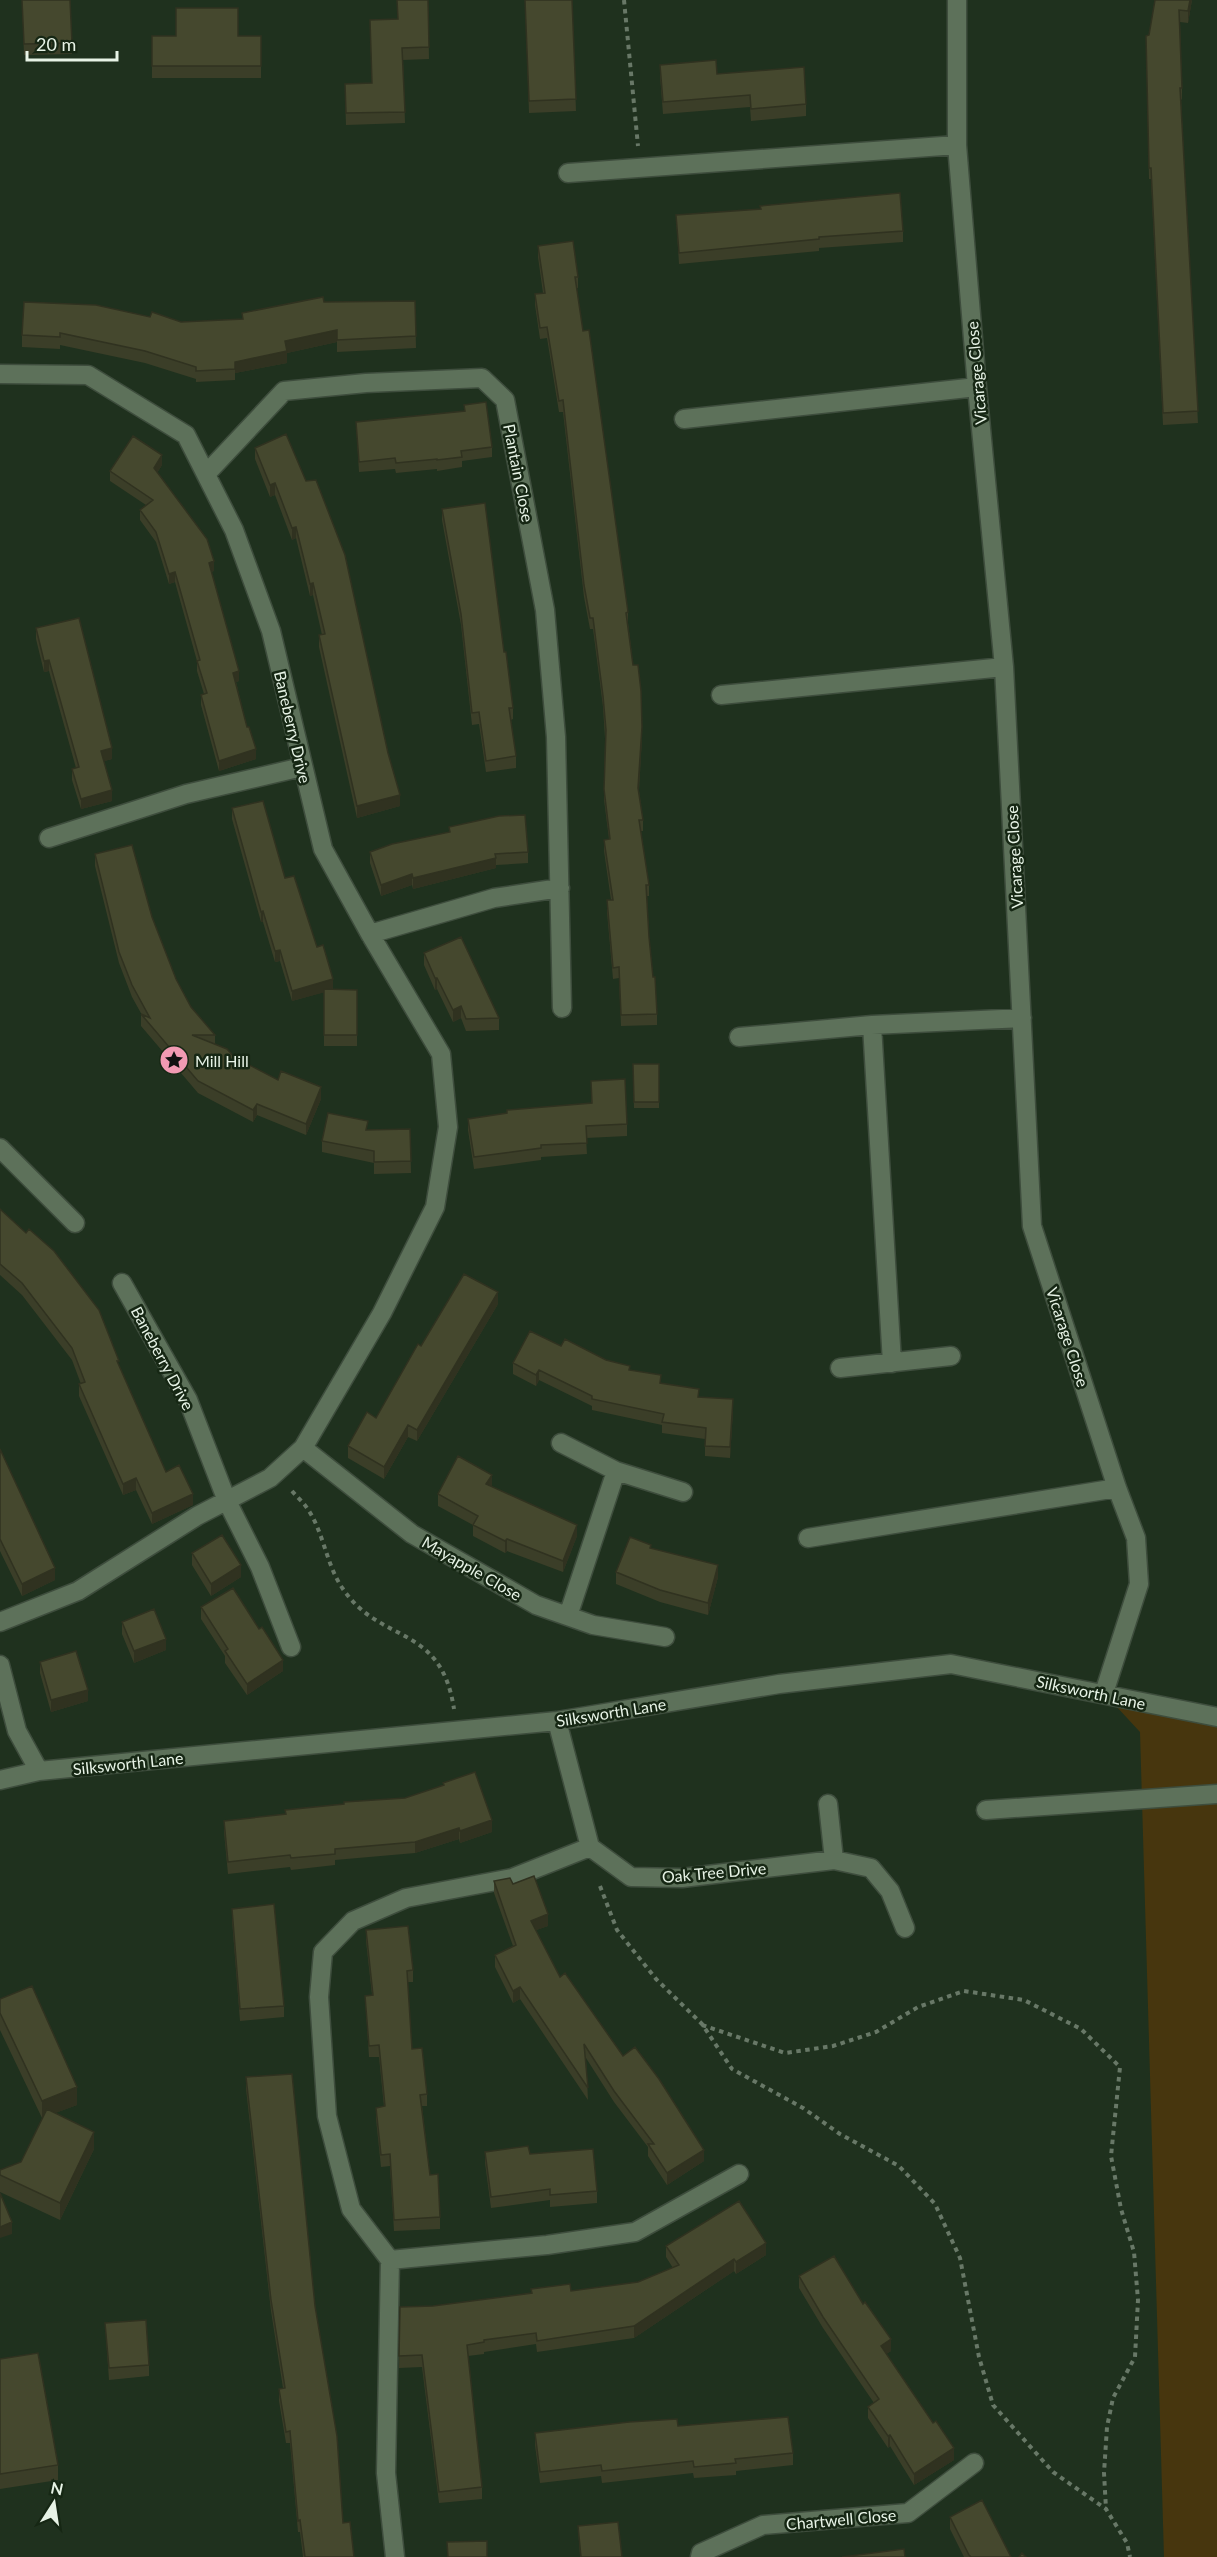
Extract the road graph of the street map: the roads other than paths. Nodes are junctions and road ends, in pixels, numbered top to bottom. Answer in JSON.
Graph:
{"nodes":[{"id":1,"x":957,"y":0,"type":"edge"},
{"id":2,"x":957,"y":145,"type":"junction"},
{"id":3,"x":568,"y":173,"type":"dead end"},
{"id":4,"x":0,"y":374,"type":"edge"},
{"id":5,"x":976,"y":387,"type":"junction"},
{"id":6,"x":684,"y":418,"type":"dead end"},
{"id":7,"x":206,"y":474,"type":"junction"},
{"id":8,"x":1004,"y":667,"type":"junction"},
{"id":9,"x":721,"y":695,"type":"dead end"},
{"id":10,"x":302,"y":767,"type":"junction"},
{"id":11,"x":49,"y":838,"type":"dead end"},
{"id":12,"x":560,"y":888,"type":"junction"},
{"id":13,"x":369,"y":934,"type":"junction"},
{"id":14,"x":562,"y":1008,"type":"dead end"},
{"id":15,"x":1022,"y":1018,"type":"junction"},
{"id":16,"x":872,"y":1024,"type":"junction"},
{"id":17,"x":739,"y":1037,"type":"dead end"},
{"id":18,"x":0,"y":1148,"type":"edge"},
{"id":19,"x":75,"y":1223,"type":"dead end"},
{"id":20,"x":122,"y":1282,"type":"dead end"},
{"id":21,"x":951,"y":1356,"type":"dead end"},
{"id":22,"x":892,"y":1363,"type":"junction"},
{"id":23,"x":840,"y":1368,"type":"dead end"},
{"id":24,"x":561,"y":1443,"type":"dead end"},
{"id":25,"x":303,"y":1448,"type":"junction"},
{"id":26,"x":616,"y":1471,"type":"junction"},
{"id":27,"x":1117,"y":1488,"type":"junction"},
{"id":28,"x":683,"y":1492,"type":"dead end"},
{"id":29,"x":227,"y":1501,"type":"junction"},
{"id":30,"x":808,"y":1538,"type":"dead end"},
{"id":31,"x":568,"y":1616,"type":"junction"},
{"id":32,"x":0,"y":1622,"type":"edge"},
{"id":33,"x":665,"y":1637,"type":"dead end"},
{"id":34,"x":291,"y":1647,"type":"dead end"},
{"id":35,"x":0,"y":1665,"type":"edge"},
{"id":36,"x":1104,"y":1693,"type":"junction"},
{"id":37,"x":1217,"y":1717,"type":"edge"},
{"id":38,"x":557,"y":1721,"type":"junction"},
{"id":39,"x":39,"y":1771,"type":"junction"},
{"id":40,"x":0,"y":1780,"type":"edge"},
{"id":41,"x":1217,"y":1794,"type":"edge"},
{"id":42,"x":828,"y":1804,"type":"dead end"},
{"id":43,"x":986,"y":1810,"type":"dead end"},
{"id":44,"x":590,"y":1847,"type":"junction"},
{"id":45,"x":834,"y":1860,"type":"junction"},
{"id":46,"x":905,"y":1928,"type":"dead end"},
{"id":47,"x":739,"y":2174,"type":"dead end"},
{"id":48,"x":390,"y":2260,"type":"junction"},
{"id":49,"x":974,"y":2463,"type":"dead end"},
{"id":50,"x":395,"y":2557,"type":"edge"},
{"id":51,"x":700,"y":2557,"type":"edge"}],
"edges":[{"from":1,"to":2,"type":"street","name":"Vicarage Close"},
{"from":2,"to":3,"type":"street"},
{"from":2,"to":5,"type":"street","name":"Vicarage Close"},
{"from":4,"to":7,"type":"street","name":"Baneberry Drive"},
{"from":5,"to":6,"type":"street"},
{"from":5,"to":8,"type":"street","name":"Vicarage Close"},
{"from":7,"to":10,"type":"street","name":"Baneberry Drive"},
{"from":7,"to":12,"type":"street","name":"Plantain Close"},
{"from":8,"to":9,"type":"street"},
{"from":8,"to":15,"type":"street","name":"Vicarage Close"},
{"from":10,"to":11,"type":"street"},
{"from":10,"to":13,"type":"street","name":"Baneberry Drive"},
{"from":12,"to":13,"type":"street"},
{"from":12,"to":14,"type":"street","name":"Plantain Close"},
{"from":13,"to":25,"type":"street","name":"Baneberry Drive"},
{"from":15,"to":16,"type":"street"},
{"from":15,"to":27,"type":"street","name":"Vicarage Close"},
{"from":16,"to":17,"type":"street"},
{"from":16,"to":22,"type":"street"},
{"from":18,"to":19,"type":"street"},
{"from":20,"to":29,"type":"street","name":"Baneberry Drive"},
{"from":21,"to":22,"type":"street"},
{"from":22,"to":23,"type":"street"},
{"from":24,"to":26,"type":"street"},
{"from":25,"to":29,"type":"street","name":"Baneberry Drive"},
{"from":25,"to":31,"type":"street","name":"Mayapple Close"},
{"from":26,"to":28,"type":"street"},
{"from":26,"to":31,"type":"street"},
{"from":27,"to":30,"type":"street"},
{"from":27,"to":36,"type":"street","name":"Vicarage Close"},
{"from":29,"to":32,"type":"street","name":"Baneberry Drive"},
{"from":29,"to":34,"type":"street","name":"Baneberry Drive"},
{"from":31,"to":33,"type":"street","name":"Mayapple Close"},
{"from":35,"to":39,"type":"street"},
{"from":36,"to":37,"type":"street","name":"Silksworth Lane"},
{"from":36,"to":38,"type":"street","name":"Silksworth Lane"},
{"from":38,"to":39,"type":"street","name":"Silksworth Lane"},
{"from":38,"to":44,"type":"street"},
{"from":39,"to":40,"type":"street","name":"Silksworth Lane"},
{"from":41,"to":43,"type":"street"},
{"from":42,"to":45,"type":"street"},
{"from":44,"to":45,"type":"street","name":"Oak Tree Drive"},
{"from":44,"to":48,"type":"street"},
{"from":45,"to":46,"type":"street","name":"Oak Tree Drive"},
{"from":47,"to":48,"type":"street"},
{"from":48,"to":50,"type":"street"},
{"from":49,"to":51,"type":"street","name":"Chartwell Close"}]}
